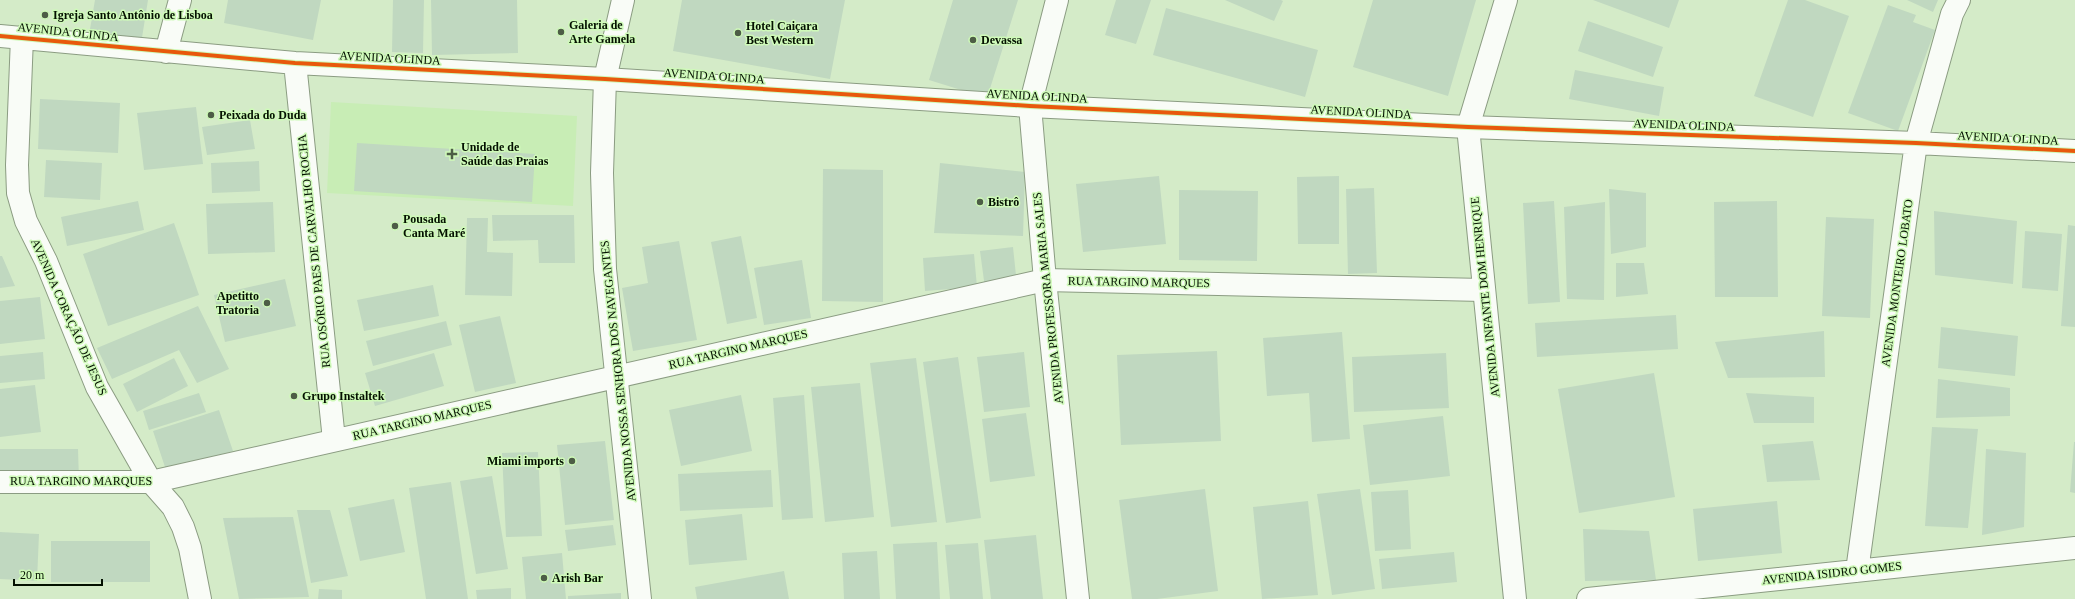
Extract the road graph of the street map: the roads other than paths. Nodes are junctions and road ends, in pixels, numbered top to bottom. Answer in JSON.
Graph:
{"nodes":[{"id":1,"x":180,"y":0,"type":"edge"},
{"id":2,"x":623,"y":0,"type":"edge"},
{"id":3,"x":1057,"y":0,"type":"edge"},
{"id":4,"x":1506,"y":0,"type":"edge"},
{"id":5,"x":1959,"y":0,"type":"edge"},
{"id":6,"x":0,"y":36,"type":"edge"},
{"id":7,"x":22,"y":37,"type":"junction"},
{"id":8,"x":166,"y":52,"type":"junction"},
{"id":9,"x":295,"y":63,"type":"junction"},
{"id":10,"x":605,"y":79,"type":"junction"},
{"id":11,"x":1030,"y":106,"type":"junction"},
{"id":12,"x":1468,"y":127,"type":"junction"},
{"id":13,"x":1916,"y":143,"type":"junction"},
{"id":14,"x":2075,"y":151,"type":"edge"},
{"id":15,"x":1045,"y":280,"type":"junction"},
{"id":16,"x":1483,"y":290,"type":"junction"},
{"id":17,"x":618,"y":376,"type":"junction"},
{"id":18,"x":334,"y":440,"type":"junction"},
{"id":19,"x":0,"y":482,"type":"edge"},
{"id":20,"x":151,"y":482,"type":"junction"},
{"id":21,"x":2075,"y":548,"type":"edge"},
{"id":22,"x":1857,"y":571,"type":"junction"},
{"id":23,"x":200,"y":599,"type":"edge"},
{"id":24,"x":640,"y":599,"type":"edge"},
{"id":25,"x":1078,"y":599,"type":"edge"},
{"id":26,"x":1515,"y":599,"type":"edge"},
{"id":27,"x":1588,"y":599,"type":"edge"}],
"edges":[{"from":1,"to":8,"type":"street"},
{"from":2,"to":10,"type":"street","name":"AVENIDA NOSSA SENHORA DOS NAVEGANTES"},
{"from":3,"to":11,"type":"street","name":"AVENIDA PROFESSORA MARIA SALES"},
{"from":4,"to":12,"type":"street","name":"AVENIDA INFANTE DOM HENRIQUE"},
{"from":5,"to":13,"type":"street","name":"AVENIDA MONTEIRO LOBATO"},
{"from":6,"to":7,"type":"street","name":"AVENIDA OLINDA"},
{"from":7,"to":8,"type":"street","name":"AVENIDA OLINDA"},
{"from":7,"to":20,"type":"street","name":"AVENIDA CORAÇÃO DE JESUS"},
{"from":8,"to":9,"type":"street","name":"AVENIDA OLINDA"},
{"from":9,"to":10,"type":"street","name":"AVENIDA OLINDA"},
{"from":9,"to":18,"type":"street","name":"RUA OSÓRIO PAES DE CARVALHO ROCHA"},
{"from":10,"to":11,"type":"street","name":"AVENIDA OLINDA"},
{"from":10,"to":17,"type":"street","name":"AVENIDA NOSSA SENHORA DOS NAVEGANTES"},
{"from":11,"to":12,"type":"street","name":"AVENIDA OLINDA"},
{"from":11,"to":15,"type":"street","name":"AVENIDA PROFESSORA MARIA SALES"},
{"from":12,"to":13,"type":"street","name":"AVENIDA OLINDA"},
{"from":12,"to":16,"type":"street","name":"AVENIDA INFANTE DOM HENRIQUE"},
{"from":13,"to":14,"type":"street","name":"AVENIDA OLINDA"},
{"from":13,"to":22,"type":"street","name":"AVENIDA MONTEIRO LOBATO"},
{"from":15,"to":16,"type":"street","name":"RUA TARGINO MARQUES"},
{"from":15,"to":17,"type":"street","name":"RUA TARGINO MARQUES"},
{"from":15,"to":25,"type":"street","name":"AVENIDA PROFESSORA MARIA SALES"},
{"from":16,"to":26,"type":"street","name":"AVENIDA INFANTE DOM HENRIQUE"},
{"from":17,"to":18,"type":"street","name":"RUA TARGINO MARQUES"},
{"from":17,"to":24,"type":"street","name":"AVENIDA NOSSA SENHORA DOS NAVEGANTES"},
{"from":18,"to":20,"type":"street","name":"RUA TARGINO MARQUES"},
{"from":19,"to":20,"type":"street","name":"RUA TARGINO MARQUES"},
{"from":20,"to":23,"type":"street","name":"AVENIDA CORAÇÃO DE JESUS"},
{"from":21,"to":22,"type":"street","name":"AVENIDA ISIDRO GOMES"},
{"from":22,"to":27,"type":"street","name":"AVENIDA ISIDRO GOMES"}]}
